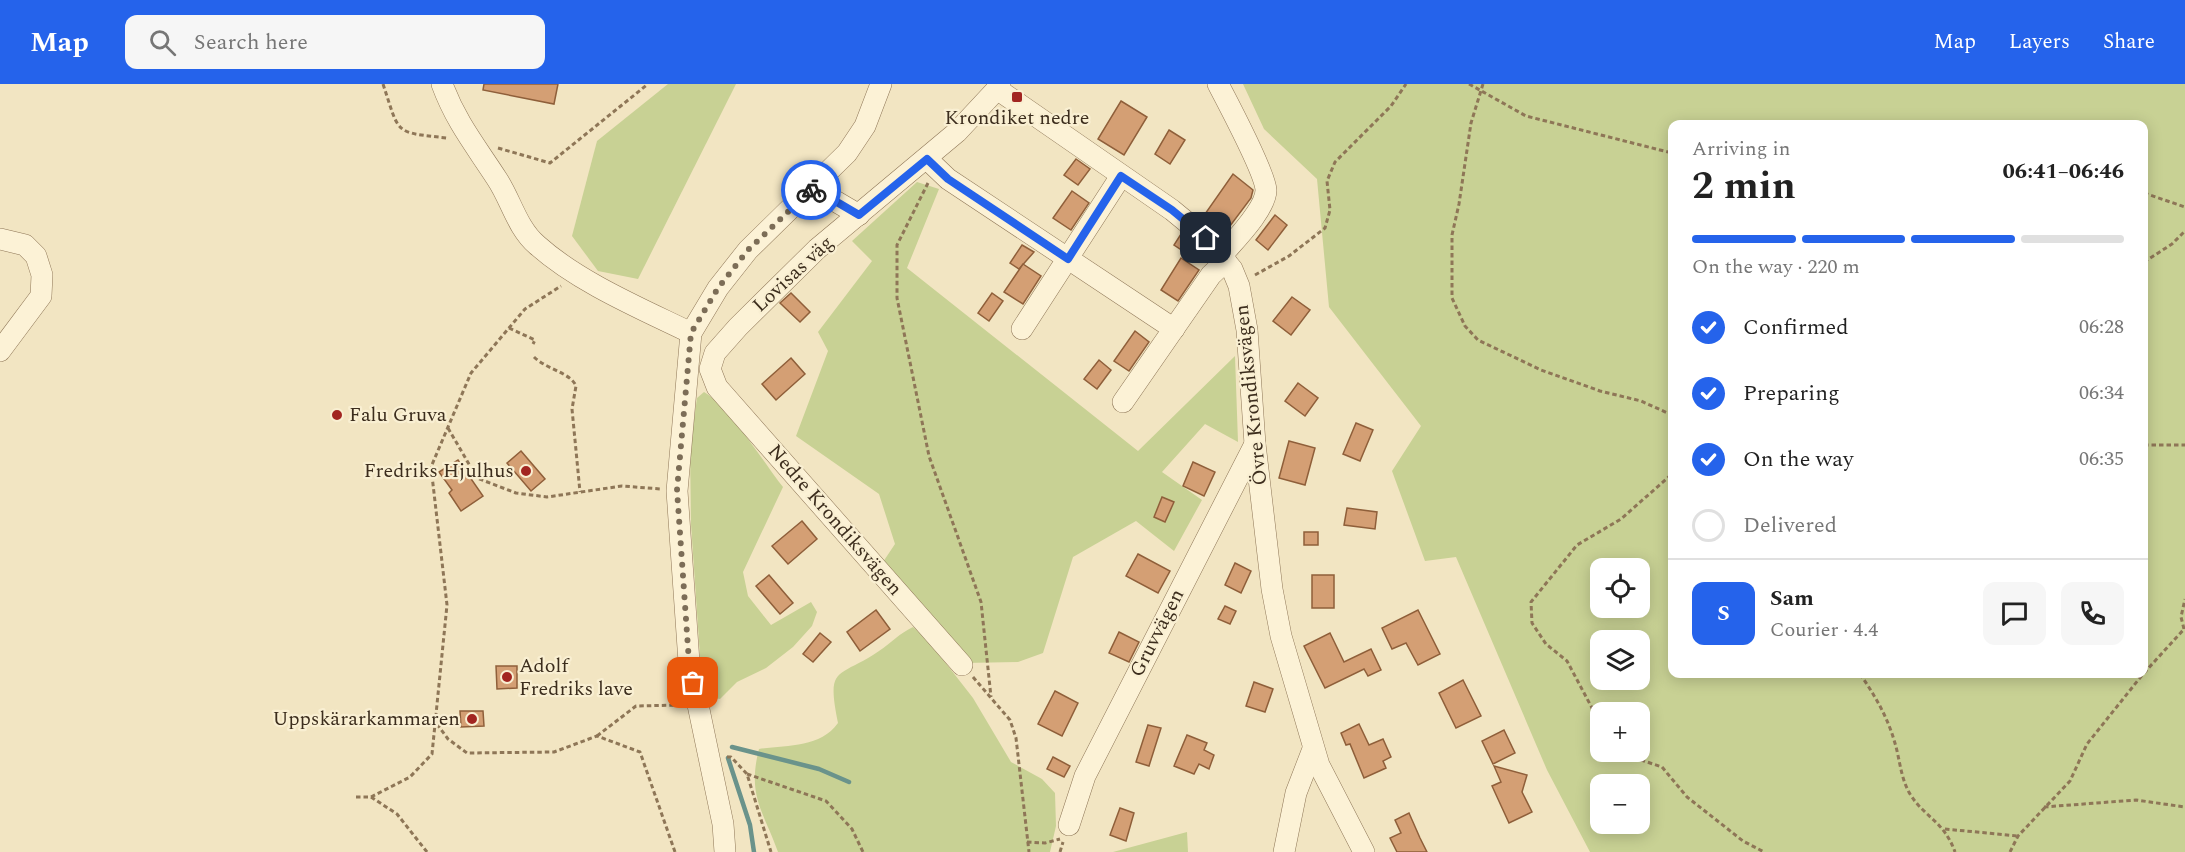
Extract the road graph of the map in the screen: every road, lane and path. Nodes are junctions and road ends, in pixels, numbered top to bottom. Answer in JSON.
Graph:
{"nodes":[{"id":1,"x":383,"y":84,"type":"edge"},
{"id":2,"x":442,"y":84,"type":"edge"},
{"id":3,"x":648,"y":84,"type":"edge"},
{"id":4,"x":881,"y":84,"type":"edge"},
{"id":5,"x":1218,"y":84,"type":"edge"},
{"id":6,"x":1406,"y":84,"type":"edge"},
{"id":7,"x":1469,"y":84,"type":"edge"},
{"id":8,"x":1482,"y":84,"type":"edge"},
{"id":9,"x":998,"y":87,"type":"edge"},
{"id":10,"x":1480,"y":90,"type":"junction"},
{"id":11,"x":468,"y":140,"type":"junction"},
{"id":12,"x":1668,"y":152,"type":"edge"},
{"id":13,"x":932,"y":163,"type":"junction"},
{"id":14,"x":1121,"y":176,"type":"junction"},
{"id":15,"x":813,"y":188,"type":"junction"},
{"id":16,"x":2148,"y":194,"type":"edge"},
{"id":17,"x":2185,"y":207,"type":"edge"},
{"id":18,"x":859,"y":215,"type":"junction"},
{"id":19,"x":2185,"y":231,"type":"edge"},
{"id":20,"x":0,"y":239,"type":"edge"},
{"id":21,"x":1224,"y":258,"type":"junction"},
{"id":22,"x":1068,"y":259,"type":"junction"},
{"id":23,"x":2148,"y":259,"type":"edge"},
{"id":24,"x":574,"y":272,"type":"junction"},
{"id":25,"x":1238,"y":283,"type":"junction"},
{"id":26,"x":509,"y":328,"type":"junction"},
{"id":27,"x":1174,"y":328,"type":"junction"},
{"id":28,"x":1022,"y":329,"type":"dead end"},
{"id":29,"x":691,"y":333,"type":"junction"},
{"id":30,"x":532,"y":344,"type":"dead end"},
{"id":31,"x":0,"y":351,"type":"edge"},
{"id":32,"x":534,"y":357,"type":"dead end"},
{"id":33,"x":710,"y":373,"type":"joint"},
{"id":34,"x":1123,"y":402,"type":"dead end"},
{"id":35,"x":1668,"y":414,"type":"edge"},
{"id":36,"x":447,"y":427,"type":"junction"},
{"id":37,"x":1255,"y":444,"type":"junction"},
{"id":38,"x":2148,"y":445,"type":"edge"},
{"id":39,"x":2185,"y":445,"type":"edge"},
{"id":40,"x":1668,"y":478,"type":"edge"},
{"id":41,"x":677,"y":490,"type":"junction"},
{"id":42,"x":580,"y":492,"type":"junction"},
{"id":43,"x":2185,"y":599,"type":"edge"},
{"id":44,"x":2185,"y":628,"type":"edge"},
{"id":45,"x":962,"y":665,"type":"joint"},
{"id":46,"x":2148,"y":668,"type":"edge"},
{"id":47,"x":1863,"y":678,"type":"edge"},
{"id":48,"x":2139,"y":678,"type":"edge"},
{"id":49,"x":991,"y":698,"type":"junction"},
{"id":50,"x":697,"y":704,"type":"junction"},
{"id":51,"x":1590,"y":704,"type":"edge"},
{"id":52,"x":436,"y":722,"type":"junction"},
{"id":53,"x":597,"y":736,"type":"junction"},
{"id":54,"x":1312,"y":749,"type":"junction"},
{"id":55,"x":1647,"y":762,"type":"edge"},
{"id":56,"x":356,"y":797,"type":"dead end"},
{"id":57,"x":371,"y":797,"type":"junction"},
{"id":58,"x":2044,"y":807,"type":"junction"},
{"id":59,"x":2185,"y":807,"type":"edge"},
{"id":60,"x":1069,"y":825,"type":"joint"},
{"id":61,"x":1945,"y":829,"type":"junction"},
{"id":62,"x":2018,"y":836,"type":"junction"},
{"id":63,"x":1028,"y":842,"type":"junction"},
{"id":64,"x":427,"y":852,"type":"edge"},
{"id":65,"x":675,"y":852,"type":"edge"},
{"id":66,"x":725,"y":852,"type":"edge"},
{"id":67,"x":771,"y":852,"type":"edge"},
{"id":68,"x":863,"y":852,"type":"edge"},
{"id":69,"x":1029,"y":852,"type":"edge"},
{"id":70,"x":1284,"y":852,"type":"edge"},
{"id":71,"x":1364,"y":852,"type":"edge"},
{"id":72,"x":1764,"y":852,"type":"edge"},
{"id":73,"x":1955,"y":852,"type":"edge"},
{"id":74,"x":2010,"y":852,"type":"edge"}],
"edges":[{"from":1,"to":11,"type":"path"},
{"from":2,"to":11,"type":"street"},
{"from":3,"to":11,"type":"path"},
{"from":4,"to":15,"type":"street"},
{"from":5,"to":21,"type":"street"},
{"from":6,"to":25,"type":"path"},
{"from":7,"to":10,"type":"path"},
{"from":8,"to":10,"type":"path"},
{"from":9,"to":13,"type":"street","name":"Lovisas väg"},
{"from":9,"to":14,"type":"street","name":"Övre Krondiksvägen"},
{"from":10,"to":12,"type":"path"},
{"from":10,"to":35,"type":"path"},
{"from":11,"to":24,"type":"street"},
{"from":13,"to":18,"type":"street","name":"Lovisas väg"},
{"from":13,"to":22,"type":"street"},
{"from":13,"to":49,"type":"path"},
{"from":14,"to":21,"type":"street","name":"Övre Krondiksvägen"},
{"from":14,"to":22,"type":"street"},
{"from":15,"to":18,"type":"street"},
{"from":15,"to":29,"type":"street"},
{"from":16,"to":17,"type":"path"},
{"from":18,"to":33,"type":"street","name":"Lovisas väg"},
{"from":19,"to":23,"type":"path"},
{"from":20,"to":31,"type":"street"},
{"from":21,"to":25,"type":"street","name":"Övre Krondiksvägen"},
{"from":21,"to":27,"type":"street"},
{"from":22,"to":27,"type":"street"},
{"from":22,"to":28,"type":"street"},
{"from":24,"to":26,"type":"path"},
{"from":24,"to":29,"type":"street"},
{"from":25,"to":37,"type":"street","name":"Övre Krondiksvägen"},
{"from":26,"to":30,"type":"path"},
{"from":26,"to":36,"type":"path"},
{"from":27,"to":34,"type":"street"},
{"from":29,"to":41,"type":"street"},
{"from":32,"to":42,"type":"path"},
{"from":33,"to":45,"type":"street","name":"Nedre Krondiksvägen"},
{"from":36,"to":42,"type":"path"},
{"from":36,"to":52,"type":"path"},
{"from":37,"to":54,"type":"street","name":"Övre Krondiksvägen"},
{"from":37,"to":60,"type":"street","name":"Gruvvägen"},
{"from":38,"to":39,"type":"path"},
{"from":40,"to":51,"type":"path"},
{"from":41,"to":42,"type":"path"},
{"from":41,"to":50,"type":"street"},
{"from":43,"to":44,"type":"path"},
{"from":44,"to":46,"type":"path"},
{"from":45,"to":49,"type":"path"},
{"from":47,"to":61,"type":"path"},
{"from":48,"to":58,"type":"path"},
{"from":49,"to":63,"type":"path"},
{"from":50,"to":53,"type":"path"},
{"from":50,"to":66,"type":"street"},
{"from":52,"to":53,"type":"path"},
{"from":52,"to":57,"type":"path"},
{"from":53,"to":65,"type":"path"},
{"from":54,"to":70,"type":"street"},
{"from":54,"to":71,"type":"street","name":"Övre Krondiksvägen"},
{"from":55,"to":72,"type":"path"},
{"from":56,"to":57,"type":"path"},
{"from":57,"to":64,"type":"path"},
{"from":58,"to":59,"type":"path"},
{"from":58,"to":62,"type":"path"},
{"from":60,"to":63,"type":"path"},
{"from":61,"to":62,"type":"path"},
{"from":61,"to":73,"type":"path"},
{"from":62,"to":74,"type":"path"},
{"from":63,"to":69,"type":"path"},
{"from":67,"to":68,"type":"path"}]}
